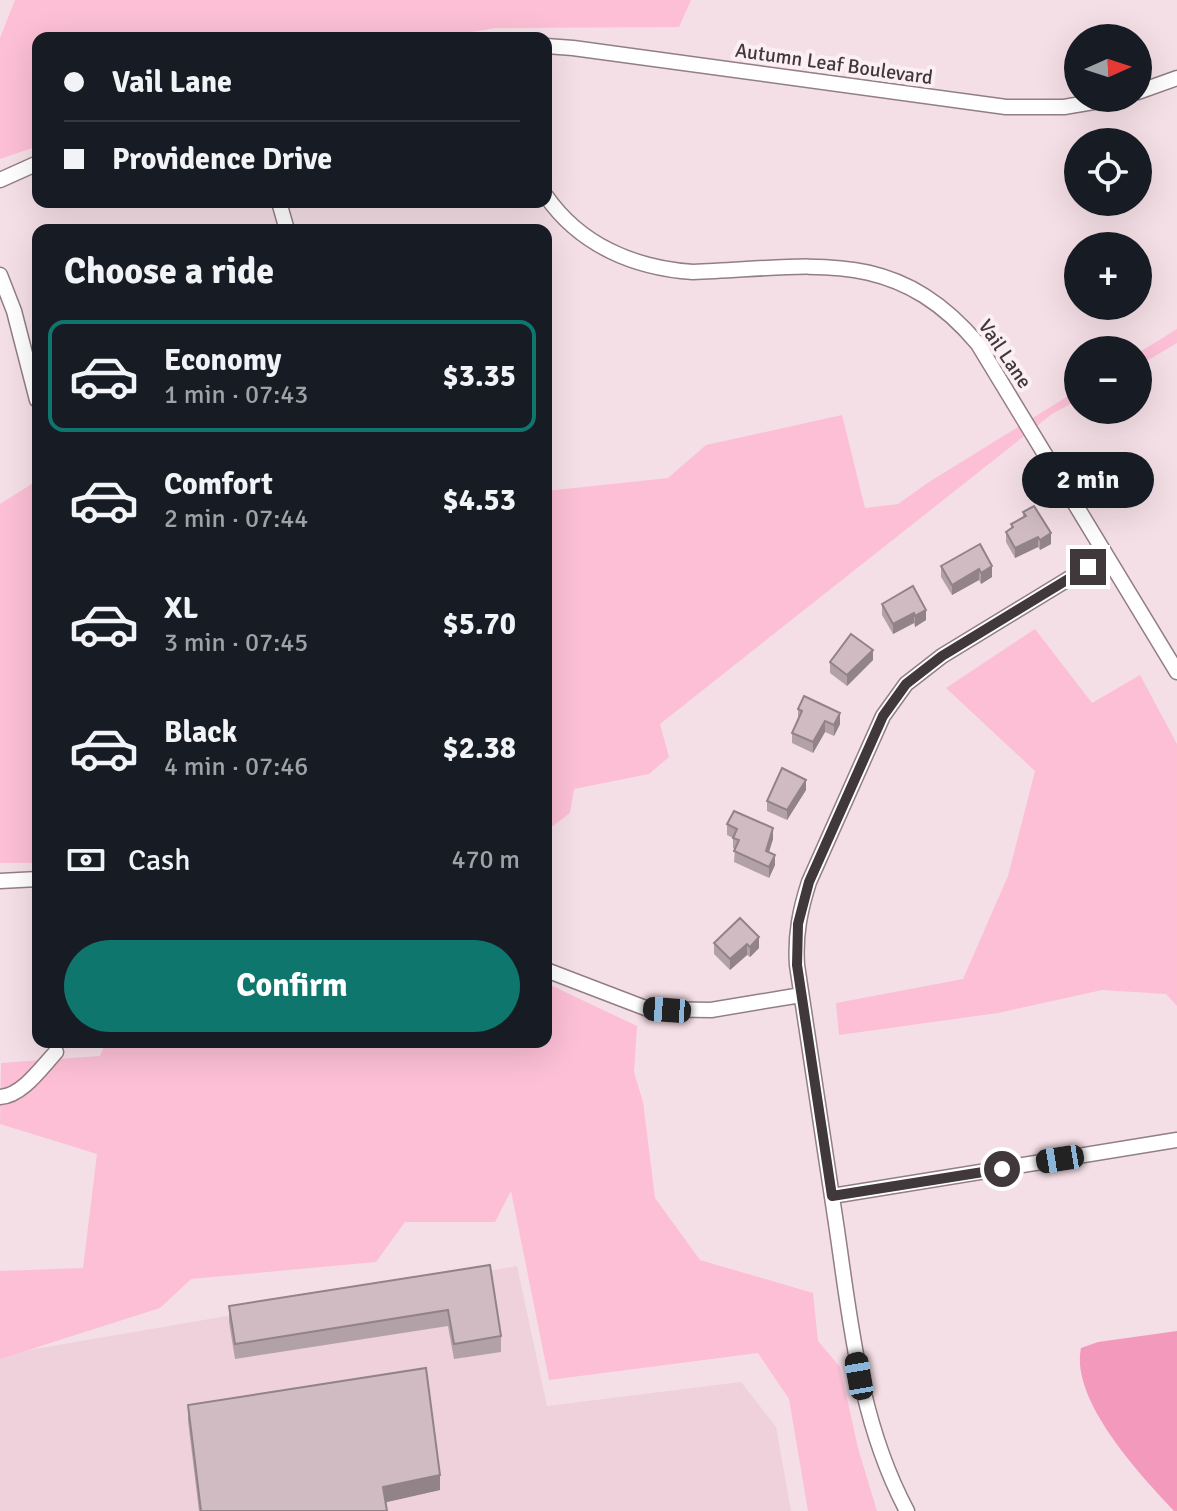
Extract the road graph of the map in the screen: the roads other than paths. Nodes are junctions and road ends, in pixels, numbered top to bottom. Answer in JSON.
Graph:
{"nodes":[{"id":1,"x":552,"y":46,"type":"edge"},
{"id":2,"x":1177,"y":78,"type":"edge"},
{"id":3,"x":1152,"y":87,"type":"edge"},
{"id":4,"x":1064,"y":107,"type":"edge"},
{"id":5,"x":32,"y":166,"type":"edge"},
{"id":6,"x":0,"y":180,"type":"edge"},
{"id":7,"x":552,"y":203,"type":"edge"},
{"id":8,"x":0,"y":275,"type":"edge"},
{"id":9,"x":32,"y":381,"type":"edge"},
{"id":10,"x":1106,"y":556,"type":"junction"},
{"id":11,"x":1177,"y":672,"type":"edge"},
{"id":12,"x":32,"y":879,"type":"edge"},
{"id":13,"x":0,"y":881,"type":"edge"},
{"id":14,"x":552,"y":972,"type":"edge"},
{"id":15,"x":801,"y":995,"type":"junction"},
{"id":16,"x":56,"y":1052,"type":"dead end"},
{"id":17,"x":0,"y":1097,"type":"edge"},
{"id":18,"x":1177,"y":1140,"type":"edge"},
{"id":19,"x":832,"y":1196,"type":"junction"},
{"id":20,"x":907,"y":1511,"type":"edge"}],
"edges":[{"from":1,"to":4,"type":"street","name":"Autumn Leaf Boulevard"},
{"from":2,"to":3,"type":"street"},
{"from":5,"to":6,"type":"street"},
{"from":7,"to":10,"type":"street","name":"Vail Lane"},
{"from":8,"to":9,"type":"street"},
{"from":10,"to":11,"type":"street","name":"Vail Lane"},
{"from":10,"to":15,"type":"street"},
{"from":12,"to":13,"type":"street"},
{"from":14,"to":15,"type":"street"},
{"from":15,"to":19,"type":"street"},
{"from":16,"to":17,"type":"street"},
{"from":18,"to":19,"type":"street"},
{"from":19,"to":20,"type":"street"}]}
